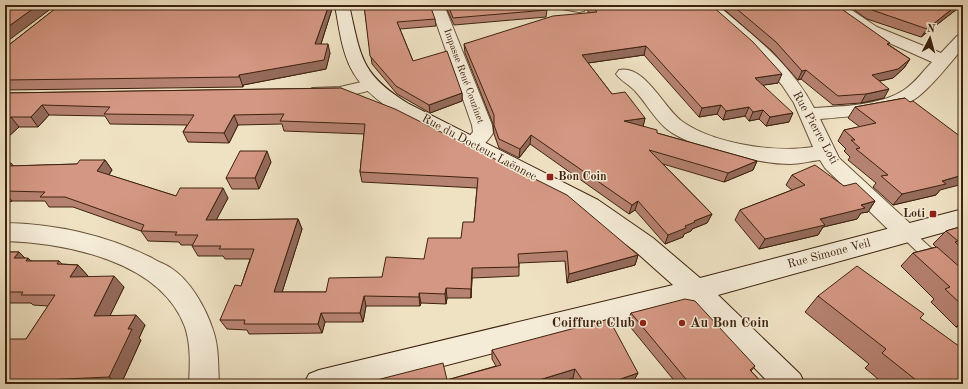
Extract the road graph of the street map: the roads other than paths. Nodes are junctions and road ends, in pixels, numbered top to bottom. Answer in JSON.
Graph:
{"nodes":[{"id":1,"x":342,"y":5,"type":"edge"},
{"id":2,"x":437,"y":5,"type":"edge"},
{"id":3,"x":561,"y":5,"type":"edge"},
{"id":4,"x":708,"y":5,"type":"edge"},
{"id":5,"x":834,"y":5,"type":"edge"},
{"id":6,"x":578,"y":8,"type":"dead end"},
{"id":7,"x":963,"y":39,"type":"edge"},
{"id":8,"x":943,"y":60,"type":"junction"},
{"id":9,"x":625,"y":74,"type":"dead end"},
{"id":10,"x":370,"y":85,"type":"junction"},
{"id":11,"x":300,"y":92,"type":"edge"},
{"id":12,"x":808,"y":114,"type":"junction"},
{"id":13,"x":472,"y":144,"type":"junction"},
{"id":14,"x":825,"y":153,"type":"junction"},
{"id":15,"x":963,"y":218,"type":"edge"},
{"id":16,"x":5,"y":232,"type":"edge"},
{"id":17,"x":906,"y":233,"type":"junction"},
{"id":18,"x":948,"y":272,"type":"edge"},
{"id":19,"x":696,"y":290,"type":"junction"},
{"id":20,"x":204,"y":384,"type":"edge"},
{"id":21,"x":319,"y":384,"type":"edge"},
{"id":22,"x":790,"y":384,"type":"edge"}],
"edges":[{"from":1,"to":10,"type":"street","name":"Rue du Docteur Laënnec"},
{"from":2,"to":13,"type":"street","name":"Impasse René Couzinet"},
{"from":3,"to":6,"type":"street"},
{"from":4,"to":12,"type":"street","name":"Rue Pierre Loti"},
{"from":5,"to":8,"type":"street"},
{"from":7,"to":8,"type":"street"},
{"from":8,"to":12,"type":"street"},
{"from":9,"to":14,"type":"street"},
{"from":10,"to":11,"type":"street"},
{"from":10,"to":13,"type":"street","name":"Rue du Docteur Laënnec"},
{"from":12,"to":14,"type":"street","name":"Rue Pierre Loti"},
{"from":13,"to":19,"type":"street","name":"Rue du Docteur Laënnec"},
{"from":14,"to":17,"type":"street","name":"Rue Pierre Loti"},
{"from":15,"to":17,"type":"street","name":"Rue Simone Veil"},
{"from":16,"to":20,"type":"street"},
{"from":17,"to":18,"type":"lane"},
{"from":17,"to":19,"type":"street","name":"Rue Simone Veil"},
{"from":19,"to":21,"type":"street","name":"Rue Simone Veil"},
{"from":19,"to":22,"type":"street","name":"Rue du Docteur Laënnec"}]}
